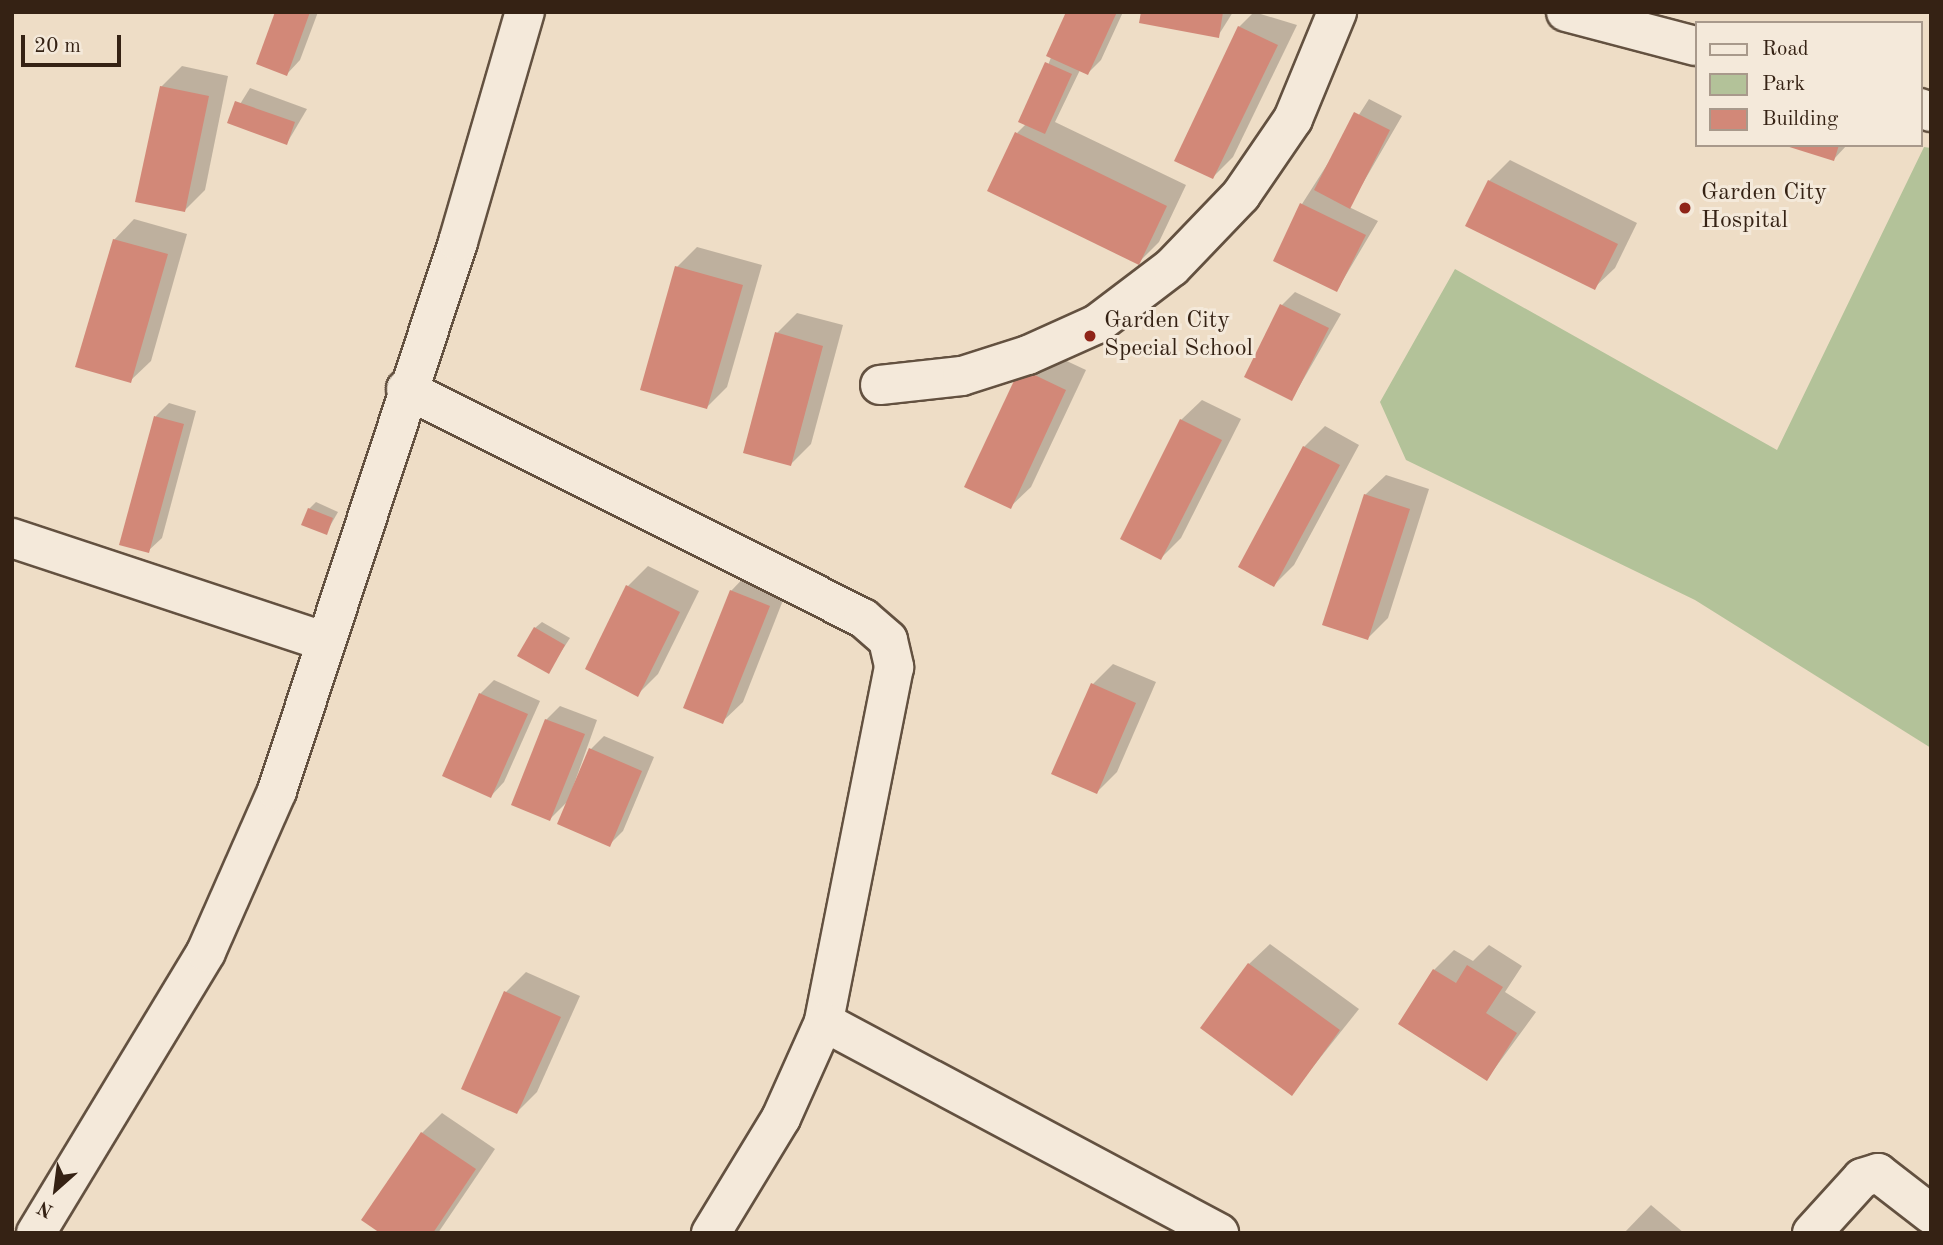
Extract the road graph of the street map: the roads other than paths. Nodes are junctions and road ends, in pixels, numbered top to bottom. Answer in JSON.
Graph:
{"nodes":[{"id":1,"x":525,"y":12,"type":"edge"},
{"id":2,"x":1337,"y":12,"type":"edge"},
{"id":3,"x":1566,"y":12,"type":"edge"},
{"id":4,"x":1694,"y":45,"type":"edge"},
{"id":5,"x":880,"y":385,"type":"dead end"},
{"id":6,"x":406,"y":389,"type":"junction"},
{"id":7,"x":12,"y":538,"type":"edge"},
{"id":8,"x":323,"y":640,"type":"junction"},
{"id":9,"x":824,"y":1023,"type":"junction"},
{"id":10,"x":1931,"y":1214,"type":"edge"},
{"id":11,"x":36,"y":1233,"type":"edge"},
{"id":12,"x":710,"y":1233,"type":"edge"},
{"id":13,"x":1219,"y":1233,"type":"edge"},
{"id":14,"x":1812,"y":1233,"type":"edge"}],
"edges":[{"from":1,"to":6,"type":"street"},
{"from":2,"to":5,"type":"street"},
{"from":3,"to":4,"type":"street"},
{"from":6,"to":8,"type":"street"},
{"from":6,"to":9,"type":"street"},
{"from":7,"to":8,"type":"street"},
{"from":8,"to":11,"type":"street"},
{"from":9,"to":12,"type":"street"},
{"from":9,"to":13,"type":"street"},
{"from":10,"to":14,"type":"street"}]}
